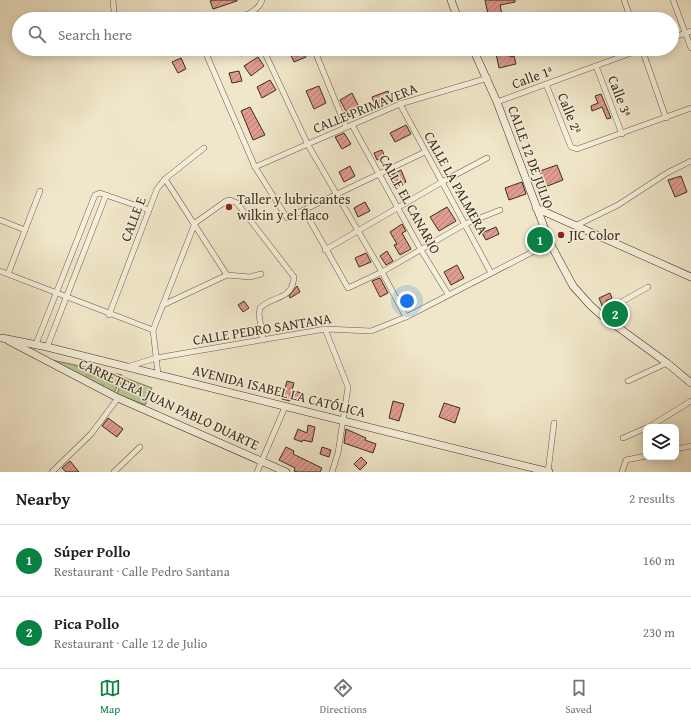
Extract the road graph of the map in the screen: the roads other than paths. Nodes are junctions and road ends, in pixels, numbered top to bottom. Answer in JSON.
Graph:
{"nodes":[{"id":1,"x":113,"y":0,"type":"edge"},
{"id":2,"x":262,"y":0,"type":"edge"},
{"id":3,"x":451,"y":0,"type":"edge"},
{"id":4,"x":624,"y":0,"type":"edge"},
{"id":5,"x":673,"y":0,"type":"edge"},
{"id":6,"x":114,"y":11,"type":"dead end"},
{"id":7,"x":254,"y":12,"type":"edge"},
{"id":8,"x":455,"y":12,"type":"edge"},
{"id":9,"x":628,"y":12,"type":"edge"},
{"id":10,"x":679,"y":12,"type":"edge"},
{"id":11,"x":679,"y":13,"type":"edge"},
{"id":12,"x":688,"y":32,"type":"edge"},
{"id":13,"x":691,"y":48,"type":"edge"},
{"id":14,"x":207,"y":56,"type":"edge"},
{"id":15,"x":266,"y":56,"type":"edge"},
{"id":16,"x":317,"y":56,"type":"edge"},
{"id":17,"x":477,"y":56,"type":"edge"},
{"id":18,"x":623,"y":56,"type":"edge"},
{"id":19,"x":644,"y":56,"type":"edge"},
{"id":20,"x":596,"y":66,"type":"junction"},
{"id":21,"x":488,"y":78,"type":"junction"},
{"id":22,"x":546,"y":84,"type":"junction"},
{"id":23,"x":497,"y":102,"type":"junction"},
{"id":24,"x":400,"y":104,"type":"junction"},
{"id":25,"x":691,"y":108,"type":"edge"},
{"id":26,"x":666,"y":118,"type":"junction"},
{"id":27,"x":352,"y":125,"type":"junction"},
{"id":28,"x":346,"y":127,"type":"junction"},
{"id":29,"x":622,"y":134,"type":"junction"},
{"id":30,"x":308,"y":145,"type":"junction"},
{"id":31,"x":204,"y":148,"type":"dead end"},
{"id":32,"x":425,"y":152,"type":"junction"},
{"id":33,"x":486,"y":158,"type":"dead end"},
{"id":34,"x":691,"y":162,"type":"edge"},
{"id":35,"x":254,"y":167,"type":"junction"},
{"id":36,"x":380,"y":174,"type":"junction"},
{"id":37,"x":166,"y":179,"type":"junction"},
{"id":38,"x":442,"y":182,"type":"junction"},
{"id":39,"x":40,"y":191,"type":"dead end"},
{"id":40,"x":337,"y":194,"type":"junction"},
{"id":41,"x":106,"y":195,"type":"junction"},
{"id":42,"x":398,"y":208,"type":"junction"},
{"id":43,"x":536,"y":208,"type":"junction"},
{"id":44,"x":149,"y":210,"type":"junction"},
{"id":45,"x":304,"y":210,"type":"junction"},
{"id":46,"x":500,"y":210,"type":"dead end"},
{"id":47,"x":0,"y":220,"type":"edge"},
{"id":48,"x":195,"y":223,"type":"junction"},
{"id":49,"x":465,"y":224,"type":"junction"},
{"id":50,"x":577,"y":224,"type":"junction"},
{"id":51,"x":25,"y":230,"type":"junction"},
{"id":52,"x":358,"y":232,"type":"junction"},
{"id":53,"x":550,"y":243,"type":"junction"},
{"id":54,"x":325,"y":250,"type":"junction"},
{"id":55,"x":421,"y":250,"type":"junction"},
{"id":56,"x":0,"y":271,"type":"edge"},
{"id":57,"x":382,"y":272,"type":"junction"},
{"id":58,"x":491,"y":272,"type":"junction"},
{"id":59,"x":8,"y":274,"type":"junction"},
{"id":60,"x":261,"y":274,"type":"dead end"},
{"id":61,"x":227,"y":275,"type":"junction"},
{"id":62,"x":691,"y":277,"type":"edge"},
{"id":63,"x":648,"y":287,"type":"dead end"},
{"id":64,"x":56,"y":293,"type":"junction"},
{"id":65,"x":448,"y":294,"type":"junction"},
{"id":66,"x":66,"y":297,"type":"junction"},
{"id":67,"x":163,"y":305,"type":"junction"},
{"id":68,"x":600,"y":314,"type":"junction"},
{"id":69,"x":109,"y":315,"type":"junction"},
{"id":70,"x":406,"y":317,"type":"junction"},
{"id":71,"x":324,"y":329,"type":"junction"},
{"id":72,"x":153,"y":330,"type":"junction"},
{"id":73,"x":1,"y":337,"type":"edge"},
{"id":74,"x":263,"y":340,"type":"junction"},
{"id":75,"x":36,"y":344,"type":"junction"},
{"id":76,"x":47,"y":347,"type":"junction"},
{"id":77,"x":156,"y":358,"type":"junction"},
{"id":78,"x":667,"y":363,"type":"junction"},
{"id":79,"x":127,"y":367,"type":"junction"},
{"id":80,"x":158,"y":374,"type":"junction"},
{"id":81,"x":628,"y":381,"type":"dead end"},
{"id":82,"x":691,"y":383,"type":"edge"},
{"id":83,"x":118,"y":398,"type":"junction"},
{"id":84,"x":691,"y":401,"type":"edge"},
{"id":85,"x":285,"y":407,"type":"junction"},
{"id":86,"x":343,"y":420,"type":"junction"},
{"id":87,"x":554,"y":423,"type":"dead end"},
{"id":88,"x":654,"y":424,"type":"edge"},
{"id":89,"x":643,"y":430,"type":"edge"},
{"id":90,"x":623,"y":438,"type":"dead end"},
{"id":91,"x":691,"y":446,"type":"edge"},
{"id":92,"x":140,"y":447,"type":"dead end"},
{"id":93,"x":679,"y":448,"type":"edge"},
{"id":94,"x":643,"y":457,"type":"edge"},
{"id":95,"x":262,"y":461,"type":"junction"},
{"id":96,"x":116,"y":471,"type":"edge"},
{"id":97,"x":52,"y":472,"type":"edge"},
{"id":98,"x":257,"y":472,"type":"edge"},
{"id":99,"x":286,"y":472,"type":"edge"},
{"id":100,"x":332,"y":472,"type":"edge"},
{"id":101,"x":548,"y":472,"type":"edge"},
{"id":102,"x":622,"y":472,"type":"edge"}],
"edges":[{"from":1,"to":6,"type":"street"},
{"from":2,"to":7,"type":"street"},
{"from":3,"to":8,"type":"main road"},
{"from":4,"to":9,"type":"street"},
{"from":5,"to":10,"type":"street"},
{"from":11,"to":12,"type":"street"},
{"from":12,"to":13,"type":"street"},
{"from":14,"to":35,"type":"street"},
{"from":15,"to":30,"type":"street"},
{"from":16,"to":28,"type":"street"},
{"from":17,"to":21,"type":"main road","name":"CALLE 12 DE JULIO"},
{"from":18,"to":20,"type":"street","name":"Calle 1ª"},
{"from":19,"to":26,"type":"street"},
{"from":20,"to":22,"type":"street","name":"Calle 1ª"},
{"from":20,"to":29,"type":"street","name":"Calle 3ª"},
{"from":21,"to":23,"type":"main road","name":"CALLE 12 DE JULIO"},
{"from":21,"to":24,"type":"street","name":"CALLE PRIMAVERA"},
{"from":22,"to":23,"type":"street","name":"Calle 1ª"},
{"from":22,"to":29,"type":"street","name":"Calle 2ª"},
{"from":23,"to":43,"type":"main road","name":"CALLE 12 DE JULIO"},
{"from":24,"to":27,"type":"street","name":"CALLE PRIMAVERA"},
{"from":24,"to":32,"type":"street","name":"CALLE LA PALMERA"},
{"from":25,"to":26,"type":"street"},
{"from":26,"to":29,"type":"street"},
{"from":27,"to":28,"type":"street","name":"CALLE PRIMAVERA"},
{"from":27,"to":36,"type":"street","name":"CALLE EL CANARIO"},
{"from":28,"to":30,"type":"street","name":"CALLE PRIMAVERA"},
{"from":30,"to":35,"type":"street","name":"CALLE PRIMAVERA"},
{"from":30,"to":40,"type":"street"},
{"from":31,"to":37,"type":"street","name":"CALLE E"},
{"from":32,"to":36,"type":"street"},
{"from":32,"to":38,"type":"street","name":"CALLE LA PALMERA"},
{"from":33,"to":38,"type":"street"},
{"from":34,"to":50,"type":"street"},
{"from":35,"to":45,"type":"street"},
{"from":36,"to":40,"type":"street"},
{"from":36,"to":42,"type":"street","name":"CALLE EL CANARIO"},
{"from":37,"to":44,"type":"street","name":"CALLE E"},
{"from":37,"to":48,"type":"street"},
{"from":38,"to":42,"type":"street"},
{"from":38,"to":49,"type":"street","name":"CALLE LA PALMERA"},
{"from":39,"to":51,"type":"street"},
{"from":40,"to":45,"type":"street"},
{"from":40,"to":52,"type":"street"},
{"from":41,"to":44,"type":"street"},
{"from":41,"to":64,"type":"street"},
{"from":41,"to":66,"type":"street"},
{"from":42,"to":52,"type":"street"},
{"from":42,"to":55,"type":"street","name":"CALLE EL CANARIO"},
{"from":43,"to":50,"type":"main road"},
{"from":43,"to":53,"type":"main road","name":"CALLE 12 DE JULIO"},
{"from":44,"to":69,"type":"street","name":"CALLE E"},
{"from":45,"to":54,"type":"street"},
{"from":46,"to":49,"type":"street"},
{"from":47,"to":51,"type":"street"},
{"from":48,"to":61,"type":"street"},
{"from":48,"to":67,"type":"street"},
{"from":48,"to":74,"type":"street"},
{"from":49,"to":55,"type":"street"},
{"from":49,"to":58,"type":"street","name":"CALLE LA PALMERA"},
{"from":50,"to":62,"type":"main road"},
{"from":51,"to":59,"type":"street"},
{"from":52,"to":54,"type":"street"},
{"from":52,"to":57,"type":"street"},
{"from":53,"to":58,"type":"street","name":"CALLE PEDRO SANTANA"},
{"from":53,"to":68,"type":"main road","name":"CALLE 12 DE JULIO"},
{"from":54,"to":57,"type":"street"},
{"from":55,"to":57,"type":"street"},
{"from":55,"to":65,"type":"street","name":"CALLE EL CANARIO"},
{"from":56,"to":59,"type":"street"},
{"from":57,"to":70,"type":"street"},
{"from":58,"to":65,"type":"street","name":"CALLE PEDRO SANTANA"},
{"from":59,"to":64,"type":"street"},
{"from":60,"to":61,"type":"street"},
{"from":61,"to":67,"type":"street"},
{"from":63,"to":68,"type":"street"},
{"from":64,"to":66,"type":"street"},
{"from":64,"to":75,"type":"street"},
{"from":65,"to":70,"type":"street","name":"CALLE PEDRO SANTANA"},
{"from":66,"to":69,"type":"street"},
{"from":66,"to":76,"type":"street"},
{"from":67,"to":72,"type":"street"},
{"from":68,"to":78,"type":"main road","name":"CALLE 12 DE JULIO"},
{"from":69,"to":72,"type":"street"},
{"from":70,"to":71,"type":"street","name":"CALLE PEDRO SANTANA"},
{"from":71,"to":74,"type":"street","name":"CALLE PEDRO SANTANA"},
{"from":71,"to":86,"type":"street"},
{"from":72,"to":77,"type":"street"},
{"from":73,"to":75,"type":"main road","name":"AVENIDA ISABEL LA CATÓLICA"},
{"from":73,"to":83,"type":"main road","name":"CARRETERA JUAN PABLO DUARTE"},
{"from":74,"to":77,"type":"street","name":"CALLE PEDRO SANTANA"},
{"from":75,"to":76,"type":"main road","name":"AVENIDA ISABEL LA CATÓLICA"},
{"from":76,"to":79,"type":"main road","name":"AVENIDA ISABEL LA CATÓLICA"},
{"from":77,"to":79,"type":"street","name":"CALLE PEDRO SANTANA"},
{"from":77,"to":80,"type":"street"},
{"from":78,"to":81,"type":"street"},
{"from":78,"to":82,"type":"main road","name":"CALLE 12 DE JULIO"},
{"from":79,"to":80,"type":"main road","name":"AVENIDA ISABEL LA CATÓLICA"},
{"from":80,"to":85,"type":"main road","name":"AVENIDA ISABEL LA CATÓLICA"},
{"from":83,"to":95,"type":"main road","name":"CARRETERA JUAN PABLO DUARTE"},
{"from":83,"to":97,"type":"street"},
{"from":84,"to":88,"type":"street"},
{"from":85,"to":86,"type":"main road","name":"AVENIDA ISABEL LA CATÓLICA"},
{"from":85,"to":95,"type":"street"},
{"from":86,"to":100,"type":"street"},
{"from":86,"to":101,"type":"main road","name":"AVENIDA ISABEL LA CATÓLICA"},
{"from":87,"to":101,"type":"street"},
{"from":89,"to":90,"type":"street"},
{"from":91,"to":93,"type":"street"},
{"from":92,"to":96,"type":"street"},
{"from":94,"to":102,"type":"street"},
{"from":95,"to":98,"type":"street"},
{"from":95,"to":99,"type":"main road","name":"CARRETERA JUAN PABLO DUARTE"}]}
